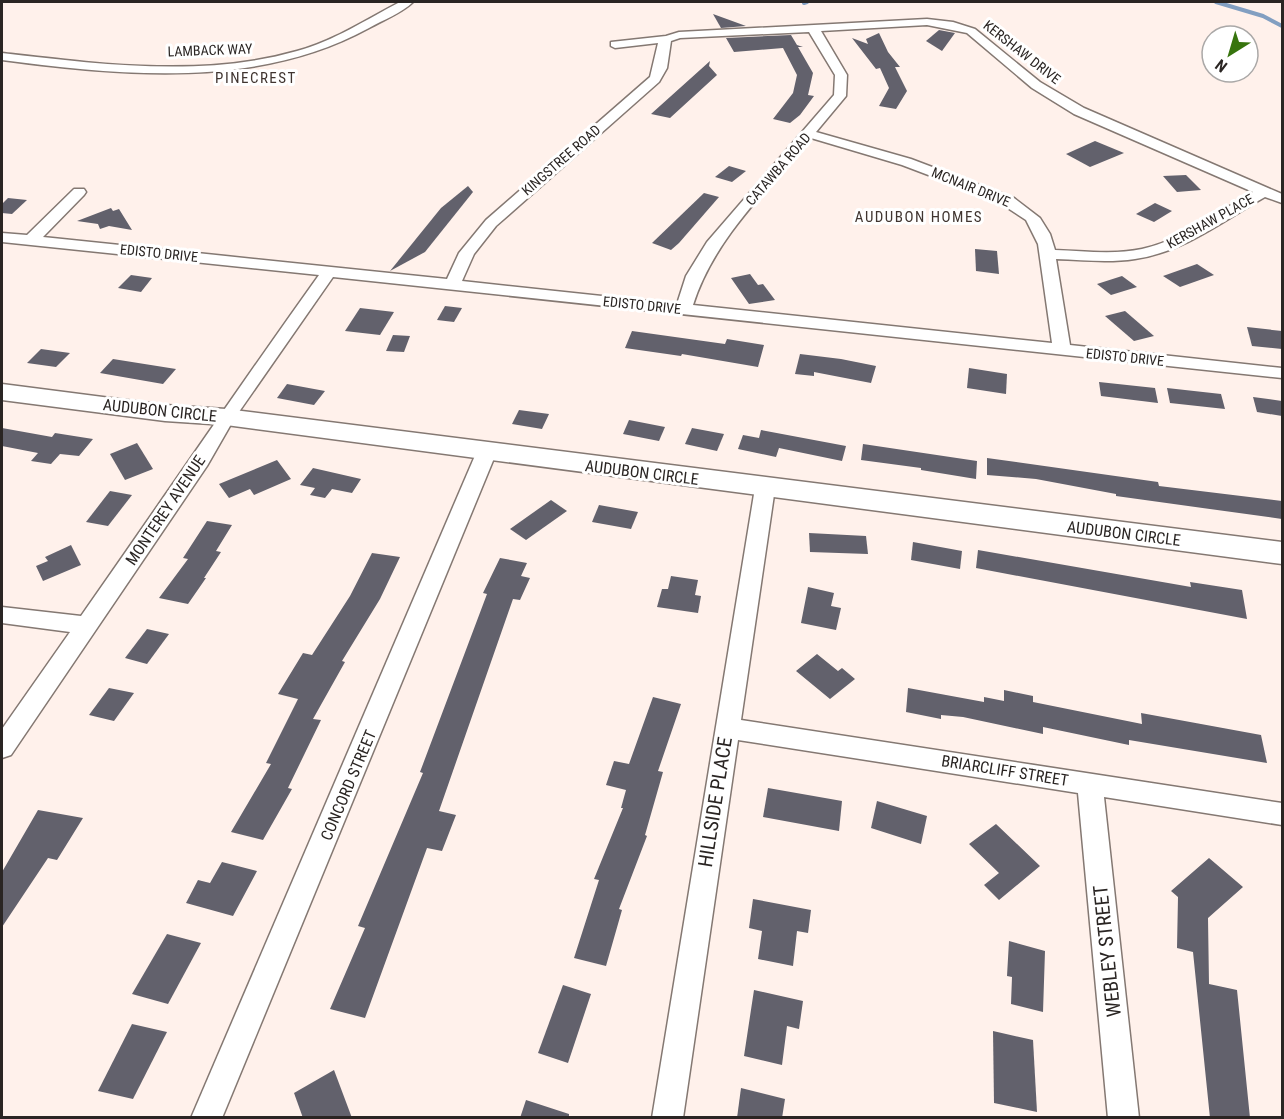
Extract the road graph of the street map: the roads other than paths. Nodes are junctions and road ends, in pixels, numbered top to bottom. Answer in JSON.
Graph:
{"nodes":[{"id":1,"x":407,"y":2,"type":"edge"},
{"id":2,"x":813,"y":28,"type":"junction"},
{"id":3,"x":667,"y":39,"type":"junction"},
{"id":4,"x":615,"y":44,"type":"dead end"},
{"id":5,"x":2,"y":57,"type":"edge"},
{"id":6,"x":809,"y":134,"type":"junction"},
{"id":7,"x":1263,"y":190,"type":"junction"},
{"id":8,"x":79,"y":192,"type":"dead end"},
{"id":9,"x":1282,"y":198,"type":"edge"},
{"id":10,"x":2,"y":237,"type":"edge"},
{"id":11,"x":31,"y":240,"type":"junction"},
{"id":12,"x":1048,"y":254,"type":"junction"},
{"id":13,"x":329,"y":272,"type":"junction"},
{"id":14,"x":452,"y":285,"type":"junction"},
{"id":15,"x":683,"y":310,"type":"junction"},
{"id":16,"x":1062,"y":350,"type":"junction"},
{"id":17,"x":1282,"y":373,"type":"edge"},
{"id":18,"x":2,"y":392,"type":"edge"},
{"id":19,"x":226,"y":417,"type":"junction"},
{"id":20,"x":488,"y":451,"type":"junction"},
{"id":21,"x":765,"y":488,"type":"junction"},
{"id":22,"x":1282,"y":553,"type":"edge"},
{"id":23,"x":2,"y":615,"type":"edge"},
{"id":24,"x":87,"y":625,"type":"junction"},
{"id":25,"x":726,"y":728,"type":"junction"},
{"id":26,"x":2,"y":748,"type":"edge"},
{"id":27,"x":1090,"y":784,"type":"junction"},
{"id":28,"x":1282,"y":814,"type":"edge"},
{"id":29,"x":206,"y":1118,"type":"edge"},
{"id":30,"x":666,"y":1118,"type":"edge"},
{"id":31,"x":1124,"y":1118,"type":"edge"}],
"edges":[{"from":1,"to":5,"type":"street","name":"LAMBACK WAY"},
{"from":2,"to":3,"type":"street","name":"KERSHAW DRIVE"},
{"from":2,"to":6,"type":"street","name":"CATAWBA ROAD"},
{"from":2,"to":7,"type":"street","name":"KERSHAW DRIVE"},
{"from":3,"to":4,"type":"street","name":"KERSHAW DRIVE"},
{"from":3,"to":14,"type":"street","name":"KINGSTREE ROAD"},
{"from":6,"to":12,"type":"street","name":"MCNAIR DRIVE"},
{"from":6,"to":15,"type":"street","name":"CATAWBA ROAD"},
{"from":7,"to":9,"type":"street","name":"KERSHAW DRIVE"},
{"from":7,"to":12,"type":"street","name":"KERSHAW PLACE"},
{"from":8,"to":11,"type":"street"},
{"from":10,"to":11,"type":"street","name":"EDISTO DRIVE"},
{"from":11,"to":13,"type":"street","name":"EDISTO DRIVE"},
{"from":12,"to":16,"type":"street","name":"MCNAIR DRIVE"},
{"from":13,"to":14,"type":"street","name":"EDISTO DRIVE"},
{"from":13,"to":19,"type":"street","name":"MONTEREY AVENUE"},
{"from":14,"to":15,"type":"street","name":"EDISTO DRIVE"},
{"from":15,"to":16,"type":"street","name":"EDISTO DRIVE"},
{"from":16,"to":17,"type":"street","name":"EDISTO DRIVE"},
{"from":18,"to":19,"type":"street","name":"AUDUBON CIRCLE"},
{"from":19,"to":20,"type":"street","name":"AUDUBON CIRCLE"},
{"from":19,"to":24,"type":"street","name":"MONTEREY AVENUE"},
{"from":20,"to":21,"type":"street","name":"AUDUBON CIRCLE"},
{"from":20,"to":29,"type":"street","name":"CONCORD STREET"},
{"from":21,"to":22,"type":"street","name":"AUDUBON CIRCLE"},
{"from":21,"to":25,"type":"street","name":"HILLSIDE PLACE"},
{"from":23,"to":24,"type":"street"},
{"from":24,"to":26,"type":"street","name":"MONTEREY AVENUE"},
{"from":25,"to":27,"type":"street","name":"BRIARCLIFF STREET"},
{"from":25,"to":30,"type":"street","name":"HILLSIDE PLACE"},
{"from":27,"to":28,"type":"street","name":"BRIARCLIFF STREET"},
{"from":27,"to":31,"type":"street","name":"WEBLEY STREET"}]}
